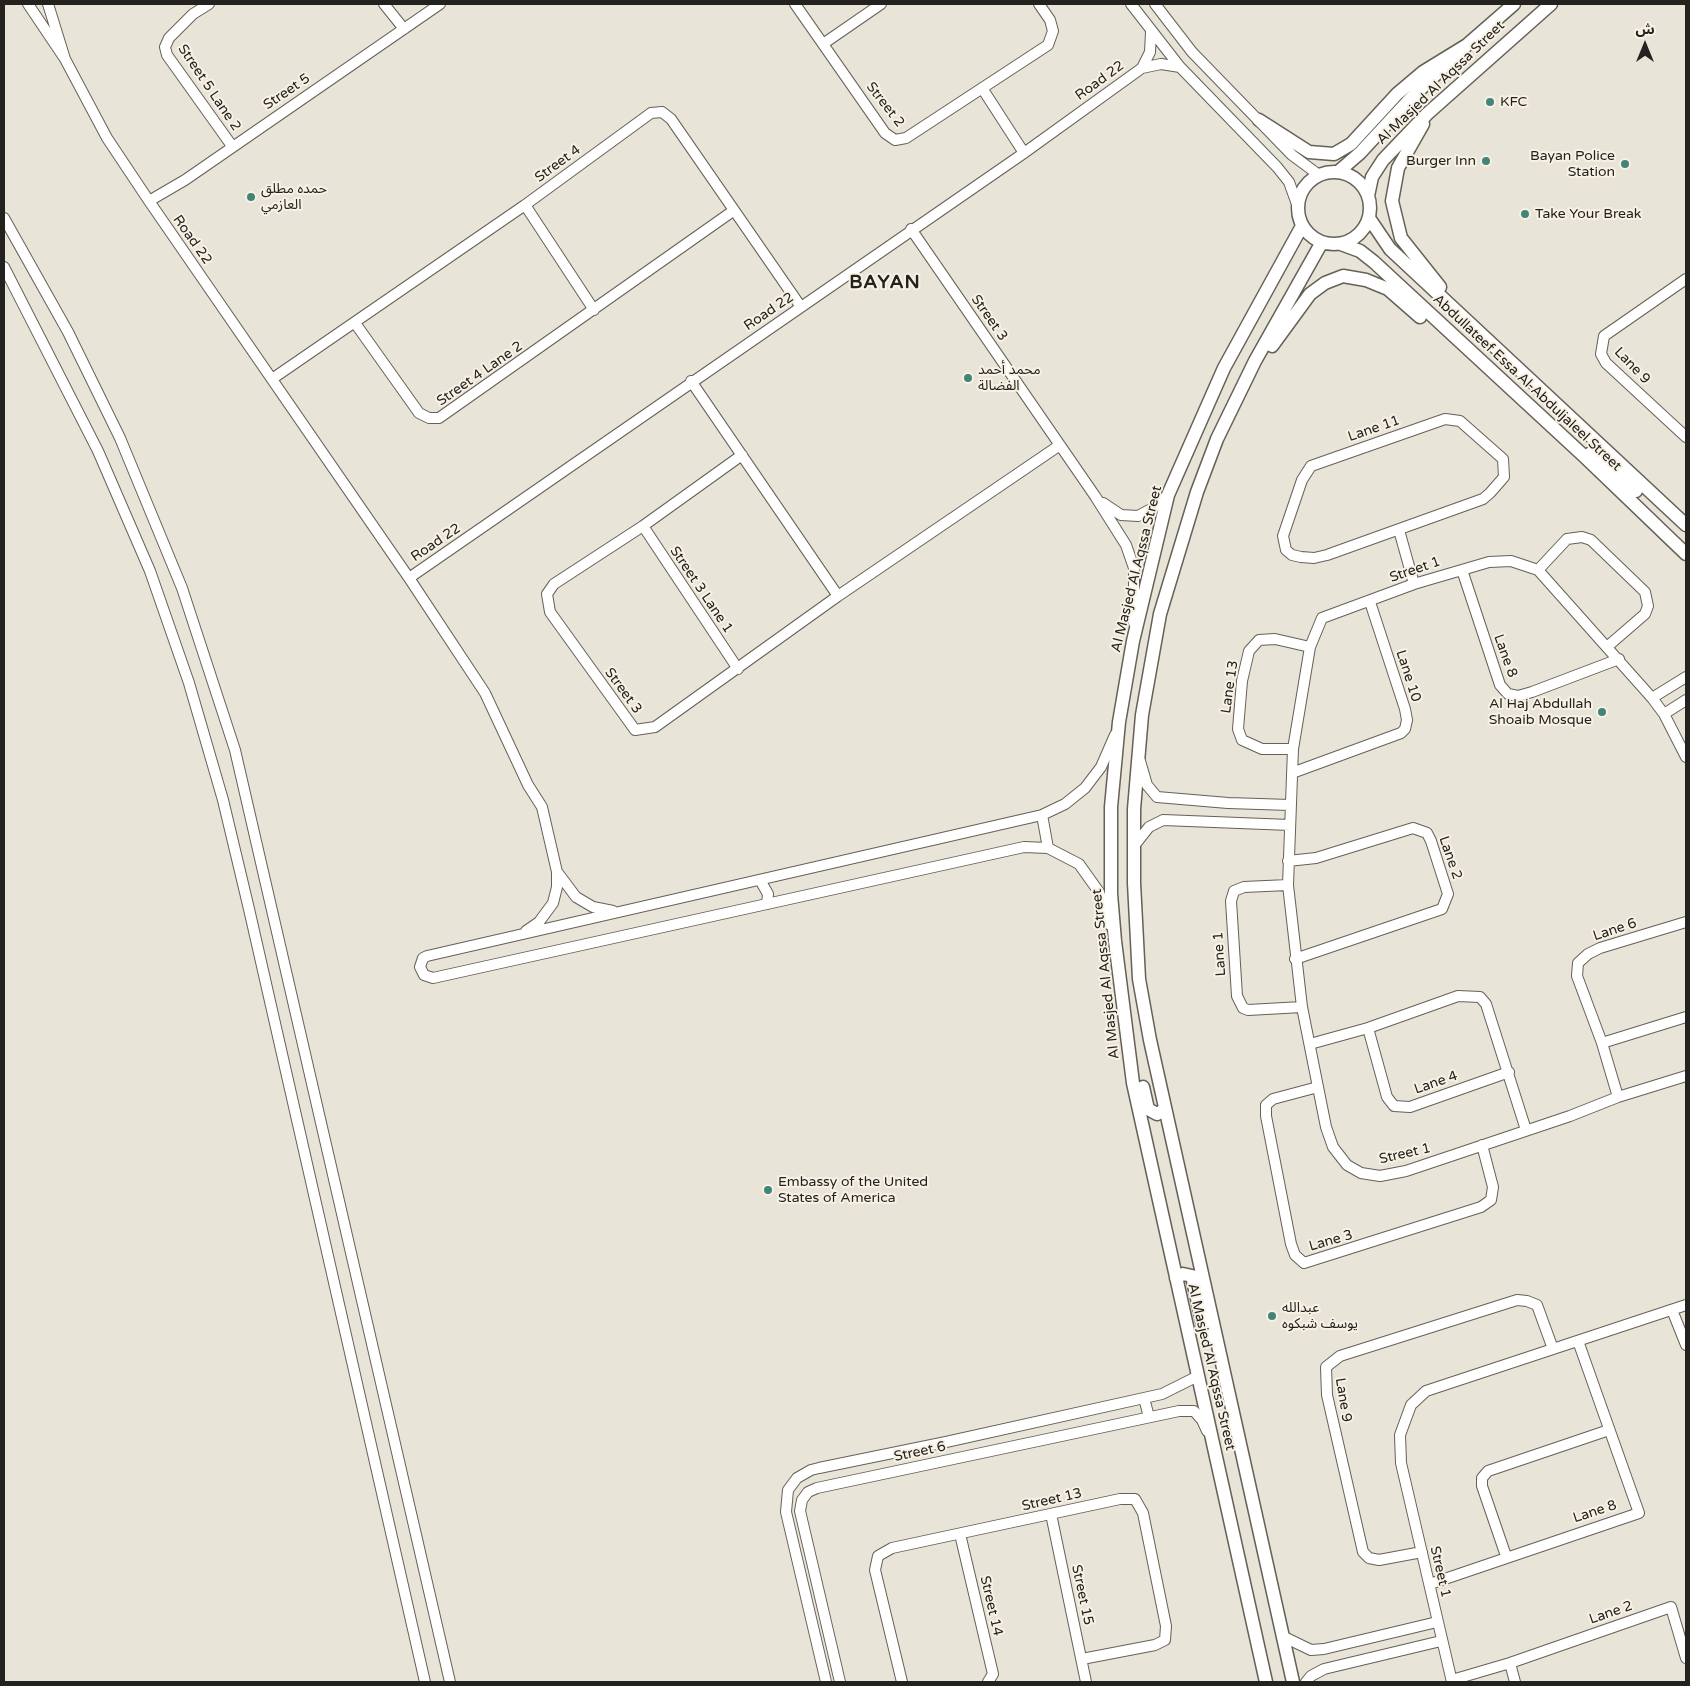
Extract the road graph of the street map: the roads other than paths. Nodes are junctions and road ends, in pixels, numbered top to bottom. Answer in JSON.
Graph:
{"nodes":[{"id":1,"x":28,"y":4,"type":"edge"},
{"id":2,"x":48,"y":4,"type":"edge"},
{"id":3,"x":209,"y":4,"type":"edge"},
{"id":4,"x":384,"y":4,"type":"edge"},
{"id":5,"x":440,"y":4,"type":"edge"},
{"id":6,"x":796,"y":4,"type":"edge"},
{"id":7,"x":881,"y":4,"type":"edge"},
{"id":8,"x":1039,"y":4,"type":"edge"},
{"id":9,"x":1131,"y":4,"type":"edge"},
{"id":10,"x":1514,"y":4,"type":"edge"},
{"id":11,"x":1551,"y":4,"type":"edge"},
{"id":12,"x":1159,"y":6,"type":"edge"},
{"id":13,"x":404,"y":29,"type":"junction"},
{"id":14,"x":1151,"y":32,"type":"junction"},
{"id":15,"x":823,"y":44,"type":"junction"},
{"id":16,"x":1466,"y":45,"type":"junction"},
{"id":17,"x":65,"y":59,"type":"junction"},
{"id":18,"x":1180,"y":67,"type":"junction"},
{"id":19,"x":1142,"y":68,"type":"junction"},
{"id":20,"x":982,"y":88,"type":"junction"},
{"id":21,"x":1427,"y":114,"type":"junction"},
{"id":22,"x":1259,"y":120,"type":"junction"},
{"id":23,"x":232,"y":146,"type":"junction"},
{"id":24,"x":1024,"y":152,"type":"junction"},
{"id":25,"x":1338,"y":172,"type":"junction"},
{"id":26,"x":1319,"y":175,"type":"junction"},
{"id":27,"x":1368,"y":196,"type":"junction"},
{"id":28,"x":149,"y":201,"type":"junction"},
{"id":29,"x":525,"y":205,"type":"junction"},
{"id":30,"x":1298,"y":207,"type":"junction"},
{"id":31,"x":733,"y":211,"type":"junction"},
{"id":32,"x":4,"y":218,"type":"edge"},
{"id":33,"x":1369,"y":218,"type":"junction"},
{"id":34,"x":1302,"y":226,"type":"junction"},
{"id":35,"x":911,"y":229,"type":"junction"},
{"id":36,"x":1322,"y":242,"type":"junction"},
{"id":37,"x":1341,"y":244,"type":"junction"},
{"id":38,"x":4,"y":267,"type":"edge"},
{"id":39,"x":1686,"y":279,"type":"edge"},
{"id":40,"x":801,"y":307,"type":"junction"},
{"id":41,"x":1453,"y":308,"type":"junction"},
{"id":42,"x":594,"y":310,"type":"junction"},
{"id":43,"x":354,"y":323,"type":"junction"},
{"id":44,"x":1470,"y":351,"type":"junction"},
{"id":45,"x":272,"y":379,"type":"junction"},
{"id":46,"x":691,"y":381,"type":"junction"},
{"id":47,"x":1511,"y":389,"type":"junction"},
{"id":48,"x":1239,"y":394,"type":"junction"},
{"id":49,"x":1199,"y":425,"type":"junction"},
{"id":50,"x":1590,"y":436,"type":"junction"},
{"id":51,"x":1686,"y":437,"type":"edge"},
{"id":52,"x":1217,"y":439,"type":"junction"},
{"id":53,"x":1060,"y":445,"type":"junction"},
{"id":54,"x":742,"y":455,"type":"junction"},
{"id":55,"x":1585,"y":457,"type":"junction"},
{"id":56,"x":1168,"y":495,"type":"junction"},
{"id":57,"x":1095,"y":496,"type":"junction"},
{"id":58,"x":1684,"y":523,"type":"edge"},
{"id":59,"x":642,"y":526,"type":"junction"},
{"id":60,"x":1399,"y":530,"type":"junction"},
{"id":61,"x":1686,"y":554,"type":"edge"},
{"id":62,"x":1462,"y":570,"type":"junction"},
{"id":63,"x":1538,"y":570,"type":"junction"},
{"id":64,"x":409,"y":578,"type":"junction"},
{"id":65,"x":1414,"y":584,"type":"junction"},
{"id":66,"x":838,"y":596,"type":"junction"},
{"id":67,"x":1370,"y":602,"type":"junction"},
{"id":68,"x":1133,"y":640,"type":"junction"},
{"id":69,"x":1608,"y":646,"type":"junction"},
{"id":70,"x":1310,"y":647,"type":"junction"},
{"id":71,"x":1619,"y":659,"type":"junction"},
{"id":72,"x":738,"y":669,"type":"junction"},
{"id":73,"x":1686,"y":677,"type":"edge"},
{"id":74,"x":1652,"y":698,"type":"junction"},
{"id":75,"x":1686,"y":700,"type":"edge"},
{"id":76,"x":1664,"y":714,"type":"junction"},
{"id":77,"x":1119,"y":722,"type":"junction"},
{"id":78,"x":1293,"y":749,"type":"junction"},
{"id":79,"x":1138,"y":756,"type":"junction"},
{"id":80,"x":1686,"y":757,"type":"edge"},
{"id":81,"x":1292,"y":773,"type":"junction"},
{"id":82,"x":1290,"y":806,"type":"junction"},
{"id":83,"x":1042,"y":815,"type":"junction"},
{"id":84,"x":1290,"y":825,"type":"junction"},
{"id":85,"x":1134,"y":846,"type":"junction"},
{"id":86,"x":1048,"y":848,"type":"junction"},
{"id":87,"x":1288,"y":862,"type":"junction"},
{"id":88,"x":557,"y":872,"type":"junction"},
{"id":89,"x":760,"y":880,"type":"junction"},
{"id":90,"x":1288,"y":885,"type":"junction"},
{"id":91,"x":767,"y":904,"type":"junction"},
{"id":92,"x":622,"y":911,"type":"junction"},
{"id":93,"x":1686,"y":922,"type":"edge"},
{"id":94,"x":516,"y":936,"type":"junction"},
{"id":95,"x":1115,"y":941,"type":"junction"},
{"id":96,"x":1295,"y":958,"type":"junction"},
{"id":97,"x":1302,"y":1007,"type":"junction"},
{"id":98,"x":1686,"y":1017,"type":"edge"},
{"id":99,"x":1368,"y":1028,"type":"junction"},
{"id":100,"x":1602,"y":1043,"type":"junction"},
{"id":101,"x":1310,"y":1044,"type":"junction"},
{"id":102,"x":1130,"y":1058,"type":"junction"},
{"id":103,"x":1509,"y":1072,"type":"junction"},
{"id":104,"x":1686,"y":1076,"type":"edge"},
{"id":105,"x":1318,"y":1087,"type":"junction"},
{"id":106,"x":1618,"y":1097,"type":"junction"},
{"id":107,"x":1164,"y":1110,"type":"junction"},
{"id":108,"x":1526,"y":1130,"type":"junction"},
{"id":109,"x":1482,"y":1145,"type":"junction"},
{"id":110,"x":1176,"y":1278,"type":"junction"},
{"id":111,"x":1686,"y":1305,"type":"edge"},
{"id":112,"x":1672,"y":1310,"type":"junction"},
{"id":113,"x":1578,"y":1341,"type":"junction"},
{"id":114,"x":1686,"y":1345,"type":"edge"},
{"id":115,"x":1218,"y":1349,"type":"junction"},
{"id":116,"x":1553,"y":1349,"type":"junction"},
{"id":117,"x":1198,"y":1376,"type":"junction"},
{"id":118,"x":1144,"y":1398,"type":"junction"},
{"id":119,"x":1149,"y":1417,"type":"junction"},
{"id":120,"x":1609,"y":1430,"type":"junction"},
{"id":121,"x":1213,"y":1444,"type":"junction"},
{"id":122,"x":1051,"y":1514,"type":"junction"},
{"id":123,"x":960,"y":1534,"type":"junction"},
{"id":124,"x":1422,"y":1552,"type":"junction"},
{"id":125,"x":810,"y":1553,"type":"junction"},
{"id":126,"x":797,"y":1556,"type":"junction"},
{"id":127,"x":1506,"y":1556,"type":"junction"},
{"id":128,"x":1430,"y":1584,"type":"junction"},
{"id":129,"x":1437,"y":1622,"type":"junction"},
{"id":130,"x":1282,"y":1636,"type":"junction"},
{"id":131,"x":1441,"y":1641,"type":"junction"},
{"id":132,"x":1686,"y":1658,"type":"edge"},
{"id":133,"x":1082,"y":1659,"type":"junction"},
{"id":134,"x":1510,"y":1662,"type":"junction"},
{"id":135,"x":1452,"y":1681,"type":"edge"},
{"id":136,"x":425,"y":1682,"type":"edge"},
{"id":137,"x":450,"y":1682,"type":"edge"},
{"id":138,"x":826,"y":1682,"type":"edge"},
{"id":139,"x":840,"y":1682,"type":"edge"},
{"id":140,"x":902,"y":1682,"type":"edge"},
{"id":141,"x":988,"y":1682,"type":"edge"},
{"id":142,"x":1086,"y":1682,"type":"edge"},
{"id":143,"x":1266,"y":1682,"type":"edge"},
{"id":144,"x":1293,"y":1682,"type":"edge"},
{"id":145,"x":1306,"y":1682,"type":"edge"},
{"id":146,"x":1515,"y":1682,"type":"edge"}],
"edges":[{"from":1,"to":17,"type":"street","name":"Road 22"},
{"from":2,"to":17,"type":"street","name":"Road 22"},
{"from":3,"to":23,"type":"street","name":"Street 5 Lane 2"},
{"from":4,"to":13,"type":"street"},
{"from":5,"to":13,"type":"street","name":"Street 5"},
{"from":6,"to":15,"type":"street","name":"Street 2"},
{"from":7,"to":15,"type":"street"},
{"from":8,"to":20,"type":"street","name":"Street 2"},
{"from":9,"to":14,"type":"street"},
{"from":10,"to":16,"type":"main road","name":"Al Masjed Al Aqssa Street"},
{"from":11,"to":21,"type":"main road","name":"Al Masjed Al Aqssa Street"},
{"from":12,"to":22,"type":"street"},
{"from":13,"to":23,"type":"street","name":"Street 5"},
{"from":14,"to":18,"type":"street"},
{"from":14,"to":19,"type":"street","name":"Road 22"},
{"from":15,"to":20,"type":"street","name":"Street 2"},
{"from":16,"to":22,"type":"main road"},
{"from":16,"to":25,"type":"main road","name":"Al Masjed Al Aqssa Street"},
{"from":17,"to":28,"type":"street","name":"Road 22"},
{"from":18,"to":19,"type":"street","name":"Road 22"},
{"from":18,"to":30,"type":"street"},
{"from":19,"to":24,"type":"street","name":"Road 22"},
{"from":20,"to":24,"type":"street"},
{"from":21,"to":27,"type":"main road","name":"Al Masjed Al Aqssa Street"},
{"from":21,"to":41,"type":"main road"},
{"from":22,"to":26,"type":"street"},
{"from":23,"to":28,"type":"street","name":"Street 5"},
{"from":24,"to":35,"type":"street","name":"Road 22"},
{"from":25,"to":26,"type":"main road"},
{"from":25,"to":27,"type":"main road"},
{"from":26,"to":30,"type":"main road"},
{"from":27,"to":33,"type":"main road"},
{"from":28,"to":45,"type":"street","name":"Road 22"},
{"from":29,"to":31,"type":"street","name":"Street 4"},
{"from":29,"to":42,"type":"street"},
{"from":29,"to":43,"type":"street","name":"Street 4"},
{"from":30,"to":34,"type":"main road"},
{"from":31,"to":40,"type":"street","name":"Street 4"},
{"from":31,"to":42,"type":"street","name":"Street 4 Lane 2"},
{"from":32,"to":137,"type":"street"},
{"from":33,"to":37,"type":"main road"},
{"from":33,"to":41,"type":"main road","name":"Abdullateef Essa Al-Abduljaleel Street"},
{"from":34,"to":36,"type":"main road"},
{"from":34,"to":49,"type":"main road","name":"Al Masjed Al Aqssa Street"},
{"from":35,"to":40,"type":"street","name":"Road 22"},
{"from":35,"to":53,"type":"street","name":"Street 3"},
{"from":36,"to":37,"type":"main road"},
{"from":36,"to":48,"type":"main road","name":"Al Masjed Al Aqssa Street"},
{"from":37,"to":44,"type":"main road","name":"Abdullateef Essa Al-Abduljaleel Street"},
{"from":38,"to":136,"type":"street"},
{"from":39,"to":51,"type":"street","name":"Lane 9"},
{"from":40,"to":46,"type":"street","name":"Road 22"},
{"from":41,"to":50,"type":"main road","name":"Abdullateef Essa Al-Abduljaleel Street"},
{"from":42,"to":43,"type":"street","name":"Street 4 Lane 2"},
{"from":43,"to":45,"type":"street","name":"Street 4"},
{"from":44,"to":47,"type":"main road","name":"Abdullateef Essa Al-Abduljaleel Street"},
{"from":44,"to":48,"type":"main road"},
{"from":45,"to":64,"type":"street","name":"Road 22"},
{"from":46,"to":54,"type":"street"},
{"from":46,"to":64,"type":"street","name":"Road 22"},
{"from":47,"to":50,"type":"main road"},
{"from":47,"to":55,"type":"main road","name":"Abdullateef Essa Al-Abduljaleel Street"},
{"from":48,"to":52,"type":"main road","name":"Al Masjed Al Aqssa Street"},
{"from":49,"to":52,"type":"main road"},
{"from":49,"to":56,"type":"main road","name":"Al Masjed Al Aqssa Street"},
{"from":50,"to":58,"type":"main road","name":"Abdullateef Essa Al-Abduljaleel Street"},
{"from":52,"to":79,"type":"main road","name":"Al Masjed Al Aqssa Street"},
{"from":53,"to":57,"type":"street","name":"Street 3"},
{"from":53,"to":66,"type":"street","name":"Street 3"},
{"from":54,"to":59,"type":"street","name":"Street 3"},
{"from":54,"to":66,"type":"street"},
{"from":55,"to":58,"type":"main road"},
{"from":55,"to":61,"type":"main road","name":"Abdullateef Essa Al-Abduljaleel Street"},
{"from":56,"to":57,"type":"street","name":"Street 3"},
{"from":56,"to":68,"type":"main road","name":"Al Masjed Al Aqssa Street"},
{"from":57,"to":68,"type":"street","name":"Street 3"},
{"from":59,"to":72,"type":"street","name":"Street 3 Lane 1"},
{"from":59,"to":72,"type":"street","name":"Street 3"},
{"from":60,"to":60,"type":"street","name":"Lane 11"},
{"from":60,"to":65,"type":"street"},
{"from":62,"to":63,"type":"street","name":"Street 1"},
{"from":62,"to":65,"type":"street","name":"Street 1"},
{"from":62,"to":71,"type":"street","name":"Lane 8"},
{"from":63,"to":69,"type":"street","name":"Street 1"},
{"from":63,"to":69,"type":"street"},
{"from":64,"to":88,"type":"street","name":"Road 22"},
{"from":65,"to":67,"type":"street","name":"Street 1"},
{"from":66,"to":72,"type":"street","name":"Street 3"},
{"from":67,"to":70,"type":"street","name":"Street 1"},
{"from":67,"to":81,"type":"street","name":"Lane 10"},
{"from":68,"to":77,"type":"main road","name":"Al Masjed Al Aqssa Street"},
{"from":69,"to":71,"type":"street","name":"Street 1"},
{"from":70,"to":78,"type":"street","name":"Street 1"},
{"from":70,"to":78,"type":"street","name":"Lane 13"},
{"from":71,"to":74,"type":"street","name":"Street 1"},
{"from":73,"to":74,"type":"street"},
{"from":74,"to":76,"type":"street","name":"Street 1"},
{"from":75,"to":76,"type":"street"},
{"from":76,"to":80,"type":"street","name":"Street 1"},
{"from":77,"to":83,"type":"street"},
{"from":77,"to":95,"type":"main road","name":"Al Masjed Al Aqssa Street"},
{"from":78,"to":81,"type":"street","name":"Street 1"},
{"from":79,"to":82,"type":"street"},
{"from":79,"to":85,"type":"main road","name":"Al Masjed Al Aqssa Street"},
{"from":81,"to":82,"type":"street","name":"Street 1"},
{"from":82,"to":84,"type":"street","name":"Street 1"},
{"from":83,"to":86,"type":"street"},
{"from":83,"to":89,"type":"street"},
{"from":84,"to":85,"type":"street"},
{"from":84,"to":87,"type":"street","name":"Street 1"},
{"from":85,"to":107,"type":"main road","name":"Al Masjed Al Aqssa Street"},
{"from":86,"to":91,"type":"street"},
{"from":86,"to":95,"type":"street"},
{"from":87,"to":90,"type":"street","name":"Street 1"},
{"from":87,"to":96,"type":"street","name":"Lane 2"},
{"from":88,"to":92,"type":"street","name":"Road 22"},
{"from":88,"to":94,"type":"street","name":"Road 22"},
{"from":89,"to":91,"type":"street"},
{"from":89,"to":92,"type":"street"},
{"from":90,"to":96,"type":"street","name":"Street 1"},
{"from":90,"to":97,"type":"street","name":"Lane 1"},
{"from":91,"to":94,"type":"street"},
{"from":92,"to":94,"type":"street"},
{"from":93,"to":100,"type":"street","name":"Lane 6"},
{"from":95,"to":102,"type":"main road","name":"Al Masjed Al Aqssa Street"},
{"from":96,"to":97,"type":"street","name":"Street 1"},
{"from":97,"to":101,"type":"street","name":"Street 1"},
{"from":98,"to":100,"type":"street"},
{"from":99,"to":101,"type":"street"},
{"from":99,"to":103,"type":"street"},
{"from":99,"to":103,"type":"street","name":"Lane 4"},
{"from":100,"to":106,"type":"street","name":"Lane 6"},
{"from":101,"to":105,"type":"street","name":"Street 1"},
{"from":102,"to":107,"type":"main road"},
{"from":102,"to":110,"type":"main road","name":"Al Masjed Al Aqssa Street"},
{"from":103,"to":108,"type":"street"},
{"from":104,"to":106,"type":"street","name":"Street 1"},
{"from":105,"to":109,"type":"street","name":"Street 1"},
{"from":105,"to":109,"type":"street","name":"Lane 3"},
{"from":106,"to":108,"type":"street","name":"Street 1"},
{"from":107,"to":115,"type":"main road","name":"Al Masjed Al Aqssa Street"},
{"from":108,"to":109,"type":"street","name":"Street 1"},
{"from":110,"to":115,"type":"main road"},
{"from":110,"to":117,"type":"main road","name":"Al Masjed Al Aqssa Street"},
{"from":111,"to":112,"type":"street","name":"Street 1"},
{"from":112,"to":113,"type":"street","name":"Street 1"},
{"from":112,"to":114,"type":"street"},
{"from":113,"to":116,"type":"street","name":"Street 1"},
{"from":113,"to":120,"type":"street","name":"Lane 8"},
{"from":115,"to":130,"type":"main road","name":"Al Masjed Al Aqssa Street"},
{"from":116,"to":124,"type":"street","name":"Street 1"},
{"from":116,"to":124,"type":"street","name":"Lane 9"},
{"from":117,"to":118,"type":"street","name":"Street 6"},
{"from":117,"to":121,"type":"main road","name":"Al Masjed Al Aqssa Street"},
{"from":118,"to":119,"type":"street"},
{"from":118,"to":126,"type":"street","name":"Street 6"},
{"from":119,"to":121,"type":"street","name":"Street 6"},
{"from":119,"to":125,"type":"street","name":"Street 6"},
{"from":120,"to":127,"type":"street"},
{"from":120,"to":127,"type":"street","name":"Lane 8"},
{"from":121,"to":143,"type":"main road","name":"Al Masjed Al Aqssa Street"},
{"from":122,"to":123,"type":"street","name":"Street 13"},
{"from":122,"to":133,"type":"street","name":"Street 15"},
{"from":122,"to":133,"type":"street","name":"Street 13"},
{"from":123,"to":140,"type":"street","name":"Street 13"},
{"from":123,"to":141,"type":"street","name":"Street 14"},
{"from":124,"to":128,"type":"street","name":"Street 1"},
{"from":125,"to":126,"type":"street"},
{"from":125,"to":139,"type":"street","name":"Street 6"},
{"from":126,"to":138,"type":"street","name":"Street 6"},
{"from":127,"to":128,"type":"street","name":"Lane 8"},
{"from":128,"to":129,"type":"street","name":"Street 1"},
{"from":129,"to":130,"type":"street"},
{"from":129,"to":131,"type":"street","name":"Street 1"},
{"from":130,"to":144,"type":"main road","name":"Al Masjed Al Aqssa Street"},
{"from":131,"to":135,"type":"street","name":"Street 1"},
{"from":131,"to":145,"type":"street"},
{"from":132,"to":134,"type":"street","name":"Lane 2"},
{"from":133,"to":142,"type":"street","name":"Street 15"},
{"from":134,"to":135,"type":"street","name":"Lane 2"},
{"from":134,"to":146,"type":"street"}]}
